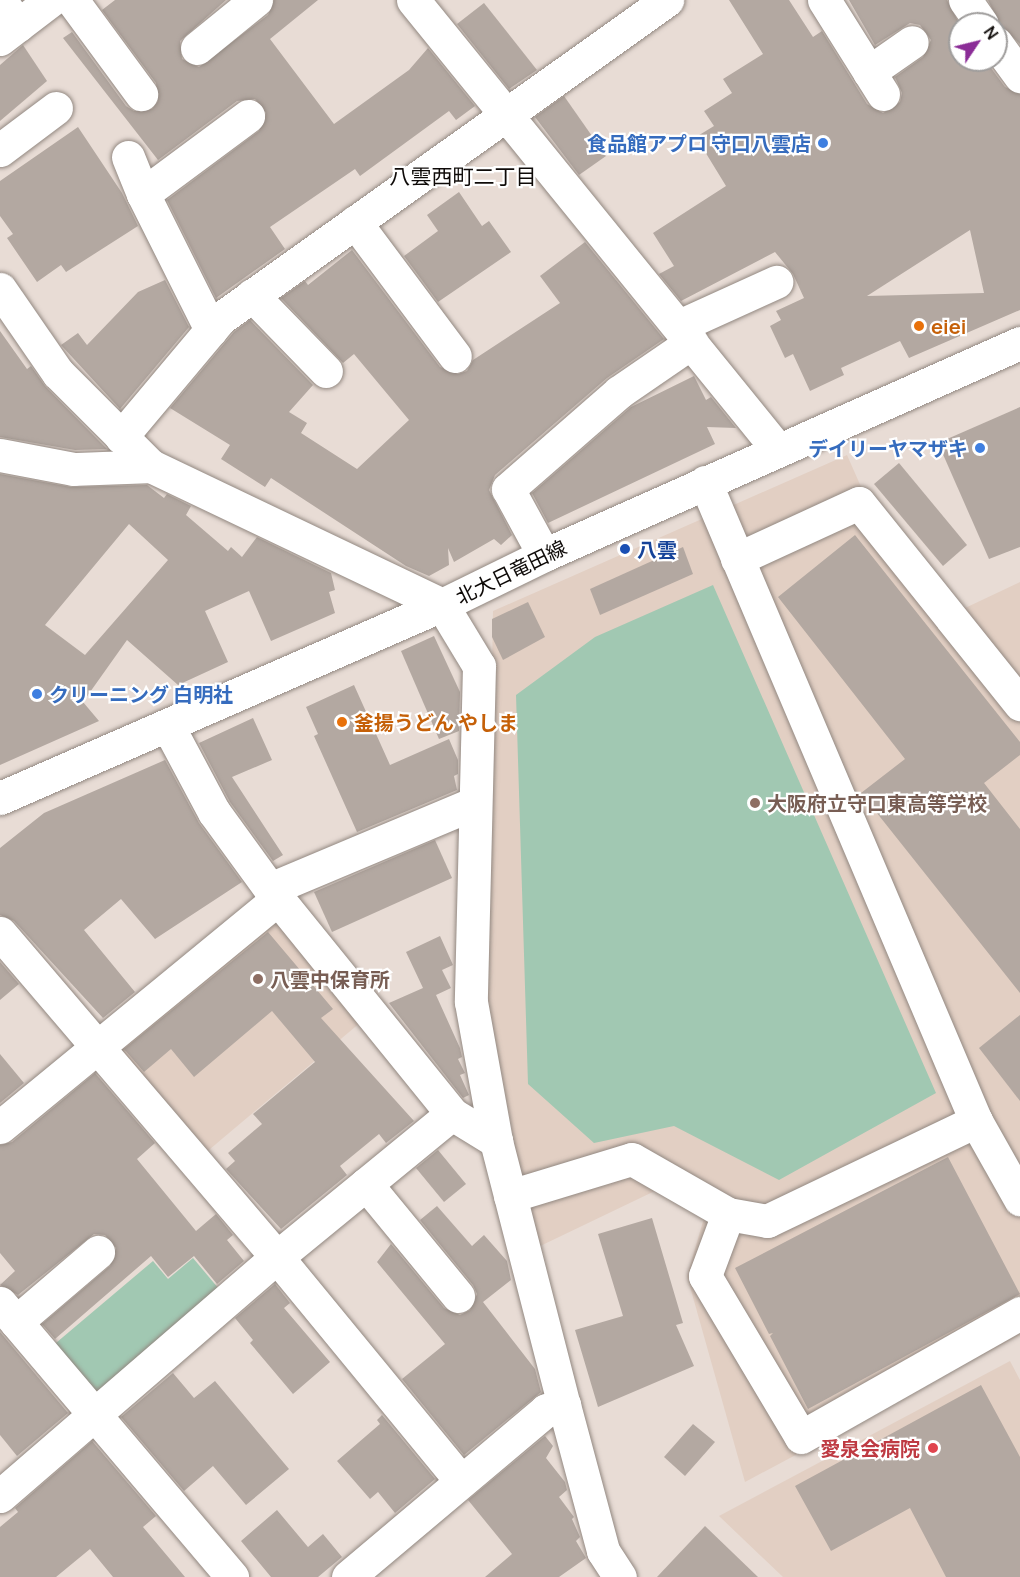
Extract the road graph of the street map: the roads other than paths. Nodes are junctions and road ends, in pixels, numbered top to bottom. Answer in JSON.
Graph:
{"nodes":[{"id":1,"x":51,"y":0,"type":"edge"},
{"id":2,"x":72,"y":0,"type":"edge"},
{"id":3,"x":256,"y":0,"type":"edge"},
{"id":4,"x":413,"y":0,"type":"edge"},
{"id":5,"x":666,"y":0,"type":"edge"},
{"id":6,"x":824,"y":0,"type":"edge"},
{"id":7,"x":6,"y":21,"type":"edge"},
{"id":8,"x":912,"y":42,"type":"dead end"},
{"id":9,"x":197,"y":48,"type":"dead end"},
{"id":10,"x":1008,"y":60,"type":"edge"},
{"id":11,"x":1020,"y":76,"type":"edge"},
{"id":12,"x":141,"y":94,"type":"dead end"},
{"id":13,"x":56,"y":108,"type":"dead end"},
{"id":14,"x":506,"y":115,"type":"junction"},
{"id":15,"x":248,"y":116,"type":"dead end"},
{"id":16,"x":0,"y":150,"type":"edge"},
{"id":17,"x":128,"y":157,"type":"dead end"},
{"id":18,"x":142,"y":194,"type":"junction"},
{"id":19,"x":355,"y":222,"type":"junction"},
{"id":20,"x":776,"y":282,"type":"dead end"},
{"id":21,"x":1,"y":292,"type":"edge"},
{"id":22,"x":252,"y":295,"type":"junction"},
{"id":23,"x":211,"y":330,"type":"junction"},
{"id":24,"x":686,"y":334,"type":"junction"},
{"id":25,"x":1020,"y":343,"type":"edge"},
{"id":26,"x":455,"y":356,"type":"dead end"},
{"id":27,"x":326,"y":371,"type":"dead end"},
{"id":28,"x":121,"y":437,"type":"junction"},
{"id":29,"x":778,"y":450,"type":"junction"},
{"id":30,"x":0,"y":455,"type":"edge"},
{"id":31,"x":151,"y":466,"type":"junction"},
{"id":32,"x":705,"y":482,"type":"junction"},
{"id":33,"x":544,"y":555,"type":"junction"},
{"id":34,"x":737,"y":559,"type":"junction"},
{"id":35,"x":442,"y":605,"type":"junction"},
{"id":36,"x":1020,"y":704,"type":"edge"},
{"id":37,"x":168,"y":726,"type":"junction"},
{"id":38,"x":0,"y":798,"type":"edge"},
{"id":39,"x":475,"y":803,"type":"junction"},
{"id":40,"x":274,"y":894,"type":"junction"},
{"id":41,"x":0,"y":933,"type":"edge"},
{"id":42,"x":94,"y":1046,"type":"junction"},
{"id":43,"x":452,"y":1114,"type":"junction"},
{"id":44,"x":976,"y":1121,"type":"junction"},
{"id":45,"x":0,"y":1127,"type":"edge"},
{"id":46,"x":496,"y":1141,"type":"junction"},
{"id":47,"x":366,"y":1184,"type":"junction"},
{"id":48,"x":510,"y":1196,"type":"junction"},
{"id":49,"x":1020,"y":1199,"type":"edge"},
{"id":50,"x":728,"y":1214,"type":"junction"},
{"id":51,"x":98,"y":1252,"type":"dead end"},
{"id":52,"x":277,"y":1257,"type":"junction"},
{"id":53,"x":458,"y":1296,"type":"dead end"},
{"id":54,"x":8,"y":1313,"type":"edge"},
{"id":55,"x":1020,"y":1313,"type":"edge"},
{"id":56,"x":564,"y":1405,"type":"junction"},
{"id":57,"x":94,"y":1415,"type":"junction"},
{"id":58,"x":461,"y":1481,"type":"junction"},
{"id":59,"x":0,"y":1496,"type":"edge"},
{"id":60,"x":232,"y":1577,"type":"edge"},
{"id":61,"x":348,"y":1577,"type":"edge"},
{"id":62,"x":620,"y":1577,"type":"edge"}],
"edges":[{"from":1,"to":7,"type":"street"},
{"from":2,"to":12,"type":"street"},
{"from":3,"to":9,"type":"street"},
{"from":4,"to":14,"type":"street"},
{"from":5,"to":14,"type":"street"},
{"from":6,"to":8,"type":"street"},
{"from":10,"to":11,"type":"street"},
{"from":13,"to":16,"type":"street"},
{"from":14,"to":19,"type":"street"},
{"from":14,"to":24,"type":"street"},
{"from":15,"to":18,"type":"street"},
{"from":17,"to":18,"type":"street"},
{"from":18,"to":23,"type":"street"},
{"from":19,"to":22,"type":"street"},
{"from":19,"to":26,"type":"street"},
{"from":20,"to":24,"type":"street"},
{"from":21,"to":28,"type":"street"},
{"from":22,"to":23,"type":"street"},
{"from":22,"to":27,"type":"street"},
{"from":23,"to":28,"type":"street"},
{"from":24,"to":29,"type":"street"},
{"from":24,"to":33,"type":"street"},
{"from":25,"to":29,"type":"street","name":"北大日竜田線"},
{"from":28,"to":31,"type":"street"},
{"from":29,"to":32,"type":"street","name":"北大日竜田線"},
{"from":30,"to":31,"type":"street"},
{"from":31,"to":35,"type":"street"},
{"from":32,"to":33,"type":"street","name":"北大日竜田線"},
{"from":32,"to":34,"type":"street"},
{"from":33,"to":35,"type":"street","name":"北大日竜田線"},
{"from":34,"to":36,"type":"street"},
{"from":34,"to":44,"type":"street"},
{"from":35,"to":37,"type":"street","name":"北大日竜田線"},
{"from":35,"to":39,"type":"street"},
{"from":37,"to":38,"type":"street","name":"北大日竜田線"},
{"from":37,"to":40,"type":"street"},
{"from":39,"to":40,"type":"street"},
{"from":39,"to":46,"type":"street"},
{"from":40,"to":42,"type":"street"},
{"from":40,"to":43,"type":"street"},
{"from":41,"to":42,"type":"street"},
{"from":42,"to":45,"type":"street"},
{"from":42,"to":52,"type":"street"},
{"from":43,"to":46,"type":"street"},
{"from":43,"to":47,"type":"street"},
{"from":44,"to":49,"type":"street"},
{"from":44,"to":50,"type":"street"},
{"from":46,"to":48,"type":"street"},
{"from":47,"to":52,"type":"street"},
{"from":47,"to":53,"type":"street"},
{"from":48,"to":50,"type":"street"},
{"from":48,"to":56,"type":"street"},
{"from":50,"to":55,"type":"street"},
{"from":51,"to":54,"type":"street"},
{"from":52,"to":57,"type":"street"},
{"from":52,"to":58,"type":"street"},
{"from":54,"to":57,"type":"street"},
{"from":56,"to":58,"type":"street"},
{"from":56,"to":62,"type":"street"},
{"from":57,"to":59,"type":"street"},
{"from":57,"to":60,"type":"street"},
{"from":58,"to":61,"type":"street"}]}
